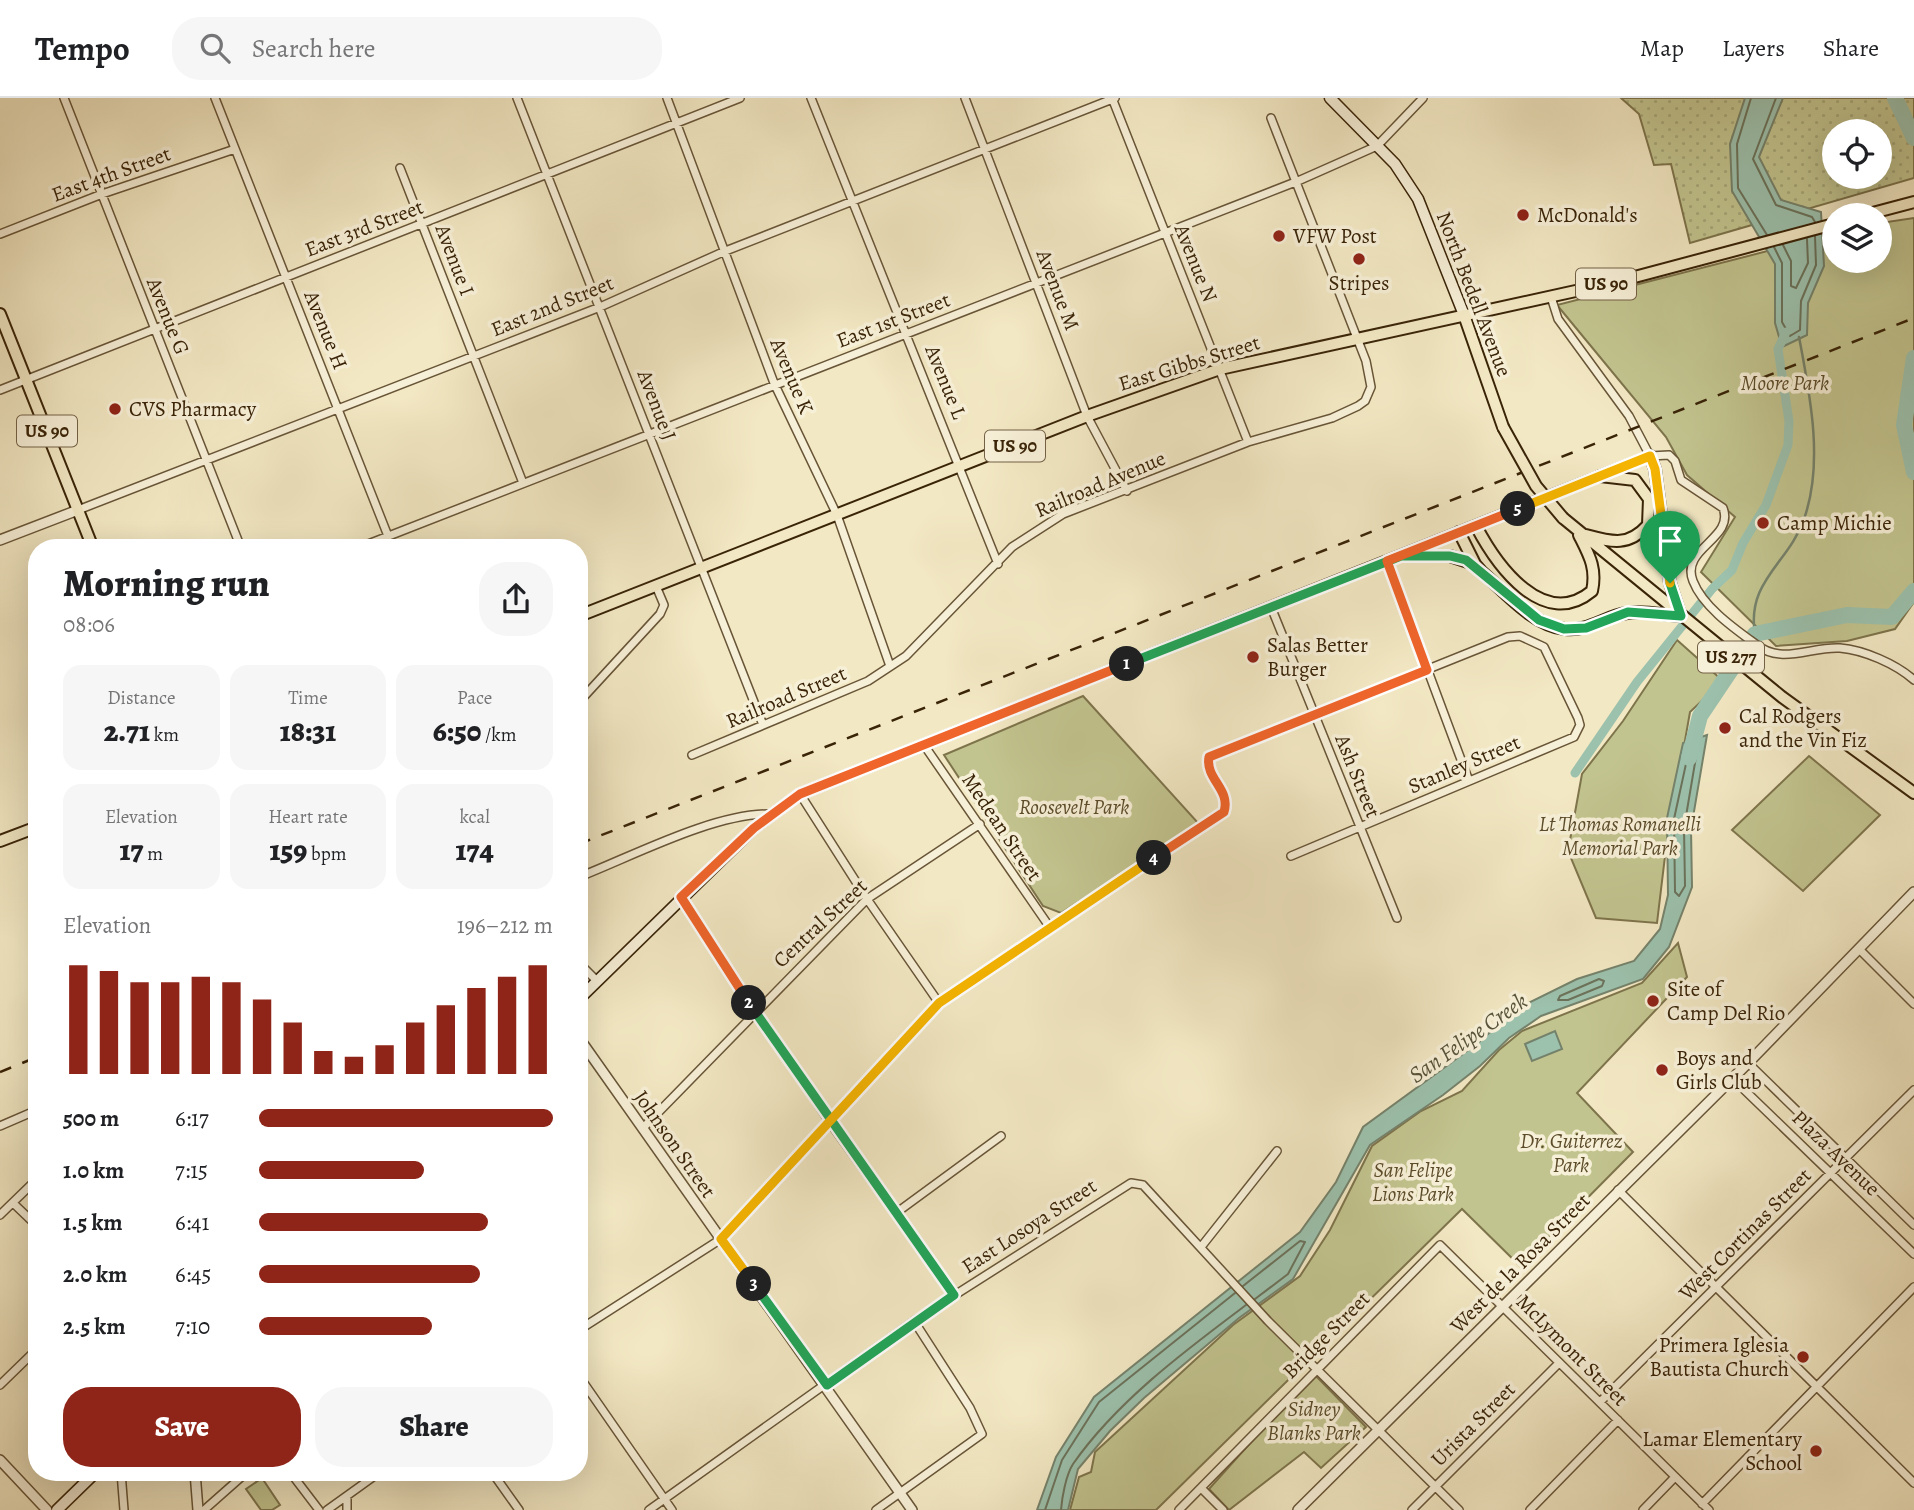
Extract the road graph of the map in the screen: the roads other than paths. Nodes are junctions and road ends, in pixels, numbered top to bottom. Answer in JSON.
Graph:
{"nodes":[{"id":1,"x":64,"y":98,"type":"edge"},
{"id":2,"x":215,"y":98,"type":"edge"},
{"id":3,"x":517,"y":98,"type":"edge"},
{"id":4,"x":667,"y":98,"type":"edge"},
{"id":5,"x":740,"y":98,"type":"edge"},
{"id":6,"x":811,"y":98,"type":"edge"},
{"id":7,"x":965,"y":98,"type":"edge"},
{"id":8,"x":1113,"y":98,"type":"edge"},
{"id":9,"x":1330,"y":98,"type":"edge"},
{"id":10,"x":1407,"y":98,"type":"edge"},
{"id":11,"x":1423,"y":98,"type":"edge"},
{"id":12,"x":1414,"y":106,"type":"junction"},
{"id":13,"x":1271,"y":118,"type":"dead end"},
{"id":14,"x":676,"y":125,"type":"junction"},
{"id":15,"x":1377,"y":146,"type":"junction"},
{"id":16,"x":235,"y":149,"type":"junction"},
{"id":17,"x":985,"y":150,"type":"junction"},
{"id":18,"x":400,"y":168,"type":"dead end"},
{"id":19,"x":548,"y":175,"type":"junction"},
{"id":20,"x":1298,"y":181,"type":"junction"},
{"id":21,"x":102,"y":194,"type":"junction"},
{"id":22,"x":852,"y":201,"type":"junction"},
{"id":23,"x":1914,"y":202,"type":"edge"},
{"id":24,"x":1892,"y":208,"type":"edge"},
{"id":25,"x":422,"y":224,"type":"junction"},
{"id":26,"x":1822,"y":226,"type":"edge"},
{"id":27,"x":1165,"y":232,"type":"junction"},
{"id":28,"x":0,"y":234,"type":"edge"},
{"id":29,"x":723,"y":253,"type":"junction"},
{"id":30,"x":286,"y":278,"type":"junction"},
{"id":31,"x":1036,"y":282,"type":"junction"},
{"id":32,"x":1551,"y":297,"type":"junction"},
{"id":33,"x":600,"y":307,"type":"junction"},
{"id":34,"x":0,"y":314,"type":"edge"},
{"id":35,"x":1464,"y":315,"type":"junction"},
{"id":36,"x":155,"y":329,"type":"junction"},
{"id":37,"x":908,"y":334,"type":"junction"},
{"id":38,"x":1357,"y":339,"type":"junction"},
{"id":39,"x":474,"y":356,"type":"junction"},
{"id":40,"x":1220,"y":369,"type":"junction"},
{"id":41,"x":27,"y":379,"type":"junction"},
{"id":42,"x":774,"y":383,"type":"junction"},
{"id":43,"x":0,"y":390,"type":"edge"},
{"id":44,"x":338,"y":409,"type":"junction"},
{"id":45,"x":1087,"y":416,"type":"junction"},
{"id":46,"x":650,"y":434,"type":"junction"},
{"id":47,"x":1248,"y":442,"type":"junction"},
{"id":48,"x":1650,"y":456,"type":"junction"},
{"id":49,"x":207,"y":460,"type":"junction"},
{"id":50,"x":961,"y":467,"type":"junction"},
{"id":51,"x":1600,"y":476,"type":"junction"},
{"id":52,"x":523,"y":483,"type":"junction"},
{"id":53,"x":1127,"y":491,"type":"junction"},
{"id":54,"x":78,"y":510,"type":"junction"},
{"id":55,"x":837,"y":515,"type":"junction"},
{"id":56,"x":1476,"y":526,"type":"junction"},
{"id":57,"x":1459,"y":532,"type":"junction"},
{"id":58,"x":1577,"y":532,"type":"junction"},
{"id":59,"x":388,"y":536,"type":"junction"},
{"id":60,"x":89,"y":539,"type":"edge"},
{"id":61,"x":238,"y":539,"type":"edge"},
{"id":62,"x":380,"y":539,"type":"edge"},
{"id":63,"x":0,"y":540,"type":"edge"},
{"id":64,"x":1401,"y":556,"type":"junction"},
{"id":65,"x":1387,"y":561,"type":"junction"},
{"id":66,"x":998,"y":564,"type":"junction"},
{"id":67,"x":1475,"y":564,"type":"junction"},
{"id":68,"x":702,"y":568,"type":"junction"},
{"id":69,"x":656,"y":586,"type":"junction"},
{"id":70,"x":1271,"y":607,"type":"junction"},
{"id":71,"x":588,"y":612,"type":"edge"},
{"id":72,"x":1681,"y":616,"type":"junction"},
{"id":73,"x":890,"y":666,"type":"junction"},
{"id":74,"x":1427,"y":670,"type":"junction"},
{"id":75,"x":1914,"y":680,"type":"edge"},
{"id":76,"x":588,"y":692,"type":"edge"},
{"id":77,"x":1314,"y":715,"type":"junction"},
{"id":78,"x":762,"y":725,"type":"junction"},
{"id":79,"x":925,"y":745,"type":"junction"},
{"id":80,"x":692,"y":755,"type":"dead end"},
{"id":81,"x":1469,"y":781,"type":"junction"},
{"id":82,"x":1914,"y":793,"type":"edge"},
{"id":83,"x":800,"y":794,"type":"junction"},
{"id":84,"x":771,"y":814,"type":"junction"},
{"id":85,"x":980,"y":824,"type":"junction"},
{"id":86,"x":1360,"y":827,"type":"junction"},
{"id":87,"x":28,"y":831,"type":"edge"},
{"id":88,"x":0,"y":841,"type":"edge"},
{"id":89,"x":1291,"y":856,"type":"dead end"},
{"id":90,"x":588,"y":873,"type":"edge"},
{"id":91,"x":1914,"y":892,"type":"edge"},
{"id":92,"x":681,"y":897,"type":"junction"},
{"id":93,"x":867,"y":899,"type":"junction"},
{"id":94,"x":1397,"y":918,"type":"dead end"},
{"id":95,"x":1051,"y":929,"type":"junction"},
{"id":96,"x":1860,"y":950,"type":"junction"},
{"id":97,"x":588,"y":972,"type":"edge"},
{"id":98,"x":597,"y":981,"type":"junction"},
{"id":99,"x":588,"y":990,"type":"edge"},
{"id":100,"x":939,"y":1003,"type":"junction"},
{"id":101,"x":1914,"y":1004,"type":"edge"},
{"id":102,"x":755,"y":1011,"type":"junction"},
{"id":103,"x":588,"y":1051,"type":"edge"},
{"id":104,"x":1748,"y":1063,"type":"junction"},
{"id":105,"x":1732,"y":1078,"type":"junction"},
{"id":106,"x":1914,"y":1090,"type":"edge"},
{"id":107,"x":28,"y":1114,"type":"edge"},
{"id":108,"x":829,"y":1121,"type":"junction"},
{"id":109,"x":0,"y":1126,"type":"edge"},
{"id":110,"x":643,"y":1128,"type":"junction"},
{"id":111,"x":1001,"y":1136,"type":"dead end"},
{"id":112,"x":1277,"y":1151,"type":"dead end"},
{"id":113,"x":1845,"y":1158,"type":"junction"},
{"id":114,"x":1830,"y":1172,"type":"junction"},
{"id":115,"x":28,"y":1188,"type":"edge"},
{"id":116,"x":1618,"y":1190,"type":"junction"},
{"id":117,"x":13,"y":1203,"type":"junction"},
{"id":118,"x":896,"y":1213,"type":"junction"},
{"id":119,"x":0,"y":1216,"type":"edge"},
{"id":120,"x":28,"y":1217,"type":"edge"},
{"id":121,"x":1914,"y":1226,"type":"edge"},
{"id":122,"x":721,"y":1239,"type":"junction"},
{"id":123,"x":1440,"y":1245,"type":"joint"},
{"id":124,"x":1201,"y":1247,"type":"junction"},
{"id":125,"x":1914,"y":1254,"type":"edge"},
{"id":126,"x":1914,"y":1287,"type":"edge"},
{"id":127,"x":1717,"y":1288,"type":"junction"},
{"id":128,"x":954,"y":1295,"type":"junction"},
{"id":129,"x":1502,"y":1306,"type":"junction"},
{"id":130,"x":914,"y":1321,"type":"junction"},
{"id":131,"x":588,"y":1324,"type":"edge"},
{"id":132,"x":28,"y":1358,"type":"edge"},
{"id":133,"x":1559,"y":1363,"type":"junction"},
{"id":134,"x":1317,"y":1370,"type":"junction"},
{"id":135,"x":0,"y":1385,"type":"edge"},
{"id":136,"x":827,"y":1385,"type":"junction"},
{"id":137,"x":1816,"y":1387,"type":"junction"},
{"id":138,"x":588,"y":1389,"type":"edge"},
{"id":139,"x":1600,"y":1402,"type":"junction"},
{"id":140,"x":1618,"y":1420,"type":"junction"},
{"id":141,"x":1377,"y":1429,"type":"junction"},
{"id":142,"x":0,"y":1460,"type":"edge"},
{"id":143,"x":1675,"y":1477,"type":"junction"},
{"id":144,"x":87,"y":1481,"type":"edge"},
{"id":145,"x":122,"y":1481,"type":"edge"},
{"id":146,"x":196,"y":1481,"type":"edge"},
{"id":147,"x":237,"y":1481,"type":"edge"},
{"id":148,"x":297,"y":1481,"type":"edge"},
{"id":149,"x":368,"y":1481,"type":"edge"},
{"id":150,"x":498,"y":1481,"type":"edge"},
{"id":151,"x":1914,"y":1483,"type":"edge"},
{"id":152,"x":1435,"y":1487,"type":"junction"},
{"id":153,"x":1200,"y":1488,"type":"junction"},
{"id":154,"x":901,"y":1493,"type":"junction"},
{"id":155,"x":347,"y":1496,"type":"junction"},
{"id":156,"x":664,"y":1499,"type":"junction"},
{"id":157,"x":1702,"y":1504,"type":"junction"},
{"id":158,"x":47,"y":1510,"type":"edge"},
{"id":159,"x":57,"y":1510,"type":"edge"},
{"id":160,"x":124,"y":1510,"type":"edge"},
{"id":161,"x":198,"y":1510,"type":"edge"},
{"id":162,"x":204,"y":1510,"type":"edge"},
{"id":163,"x":319,"y":1510,"type":"edge"},
{"id":164,"x":327,"y":1510,"type":"edge"},
{"id":165,"x":347,"y":1510,"type":"edge"},
{"id":166,"x":519,"y":1510,"type":"edge"},
{"id":167,"x":649,"y":1510,"type":"edge"},
{"id":168,"x":672,"y":1510,"type":"edge"},
{"id":169,"x":876,"y":1510,"type":"edge"},
{"id":170,"x":912,"y":1510,"type":"edge"},
{"id":171,"x":1179,"y":1510,"type":"edge"},
{"id":172,"x":1223,"y":1510,"type":"edge"},
{"id":173,"x":1298,"y":1510,"type":"edge"},
{"id":174,"x":1412,"y":1510,"type":"edge"},
{"id":175,"x":1459,"y":1510,"type":"edge"},
{"id":176,"x":1530,"y":1510,"type":"edge"},
{"id":177,"x":1643,"y":1510,"type":"edge"},
{"id":178,"x":1709,"y":1510,"type":"edge"}],
"edges":[{"from":1,"to":21,"type":"street","name":"Avenue G"},
{"from":2,"to":16,"type":"street","name":"Avenue H"},
{"from":3,"to":19,"type":"street","name":"Avenue J"},
{"from":4,"to":14,"type":"street","name":"Avenue K"},
{"from":5,"to":14,"type":"street","name":"East 3rd Street"},
{"from":6,"to":22,"type":"street","name":"Avenue L"},
{"from":7,"to":17,"type":"street","name":"Avenue M"},
{"from":8,"to":17,"type":"street","name":"East 2nd Street"},
{"from":8,"to":27,"type":"street","name":"Avenue N"},
{"from":9,"to":15,"type":"main road","name":"North Bedell Avenue"},
{"from":10,"to":12,"type":"street"},
{"from":11,"to":12,"type":"street","name":"East 1st Street"},
{"from":12,"to":15,"type":"street","name":"East 1st Street"},
{"from":13,"to":20,"type":"street"},
{"from":14,"to":19,"type":"street","name":"East 3rd Street"},
{"from":14,"to":29,"type":"street","name":"Avenue K"},
{"from":15,"to":20,"type":"street","name":"East 1st Street"},
{"from":15,"to":35,"type":"main road","name":"North Bedell Avenue"},
{"from":16,"to":21,"type":"street","name":"East 4th Street"},
{"from":16,"to":30,"type":"street","name":"Avenue H"},
{"from":17,"to":22,"type":"street","name":"East 2nd Street"},
{"from":17,"to":31,"type":"street","name":"Avenue M"},
{"from":18,"to":25,"type":"street","name":"Avenue I"},
{"from":19,"to":25,"type":"street","name":"East 3rd Street"},
{"from":19,"to":33,"type":"street","name":"Avenue J"},
{"from":20,"to":27,"type":"street","name":"East 1st Street"},
{"from":20,"to":38,"type":"street"},
{"from":21,"to":28,"type":"street","name":"East 4th Street"},
{"from":21,"to":36,"type":"street","name":"Avenue G"},
{"from":22,"to":29,"type":"street","name":"East 2nd Street"},
{"from":22,"to":37,"type":"street","name":"Avenue L"},
{"from":23,"to":24,"type":"main road"},
{"from":25,"to":30,"type":"street","name":"East 3rd Street"},
{"from":25,"to":39,"type":"street","name":"Avenue I"},
{"from":26,"to":32,"type":"main road","name":"East Gibbs Street","number":"US 90"},
{"from":27,"to":31,"type":"street","name":"East 1st Street"},
{"from":27,"to":40,"type":"street","name":"Avenue N"},
{"from":29,"to":33,"type":"street","name":"East 2nd Street"},
{"from":29,"to":42,"type":"street","name":"Avenue K"},
{"from":30,"to":36,"type":"street","name":"East 3rd Street"},
{"from":30,"to":44,"type":"street","name":"Avenue H"},
{"from":31,"to":37,"type":"street","name":"East 1st Street"},
{"from":31,"to":45,"type":"street","name":"Avenue M"},
{"from":32,"to":35,"type":"main road","name":"East Gibbs Street","number":"US 90"},
{"from":32,"to":48,"type":"street"},
{"from":33,"to":39,"type":"street","name":"East 2nd Street"},
{"from":33,"to":46,"type":"street","name":"Avenue J"},
{"from":34,"to":41,"type":"main road","number":"US 90"},
{"from":35,"to":38,"type":"main road","name":"East Gibbs Street","number":"US 90"},
{"from":35,"to":58,"type":"main road","name":"North Bedell Avenue","number":"US 277","bridge":true},
{"from":36,"to":41,"type":"street","name":"East 3rd Street"},
{"from":36,"to":49,"type":"street","name":"Avenue G"},
{"from":37,"to":42,"type":"street","name":"East 1st Street"},
{"from":37,"to":50,"type":"street","name":"Avenue L"},
{"from":38,"to":40,"type":"main road","name":"East Gibbs Street","number":"US 90"},
{"from":38,"to":47,"type":"street","name":"Railroad Avenue"},
{"from":39,"to":44,"type":"street","name":"East 2nd Street"},
{"from":39,"to":52,"type":"street","name":"Avenue I"},
{"from":40,"to":45,"type":"main road","name":"East Gibbs Street","number":"US 90"},
{"from":40,"to":47,"type":"street","name":"Avenue N"},
{"from":41,"to":43,"type":"street","name":"East 3rd Street"},
{"from":41,"to":54,"type":"main road","number":"US 90"},
{"from":42,"to":46,"type":"street","name":"East 1st Street"},
{"from":42,"to":55,"type":"street","name":"Avenue K"},
{"from":44,"to":49,"type":"street","name":"East 2nd Street"},
{"from":44,"to":59,"type":"street","name":"Avenue H"},
{"from":45,"to":50,"type":"main road","name":"East Gibbs Street","number":"US 90"},
{"from":45,"to":53,"type":"street","name":"Avenue M"},
{"from":46,"to":52,"type":"street","name":"East 1st Street"},
{"from":46,"to":68,"type":"street","name":"Avenue J"},
{"from":47,"to":53,"type":"street","name":"Railroad Avenue"},
{"from":48,"to":51,"type":"main road"},
{"from":48,"to":72,"type":"main road"},
{"from":48,"to":75,"type":"street"},
{"from":49,"to":54,"type":"street","name":"East 2nd Street"},
{"from":49,"to":61,"type":"street","name":"Avenue G"},
{"from":50,"to":55,"type":"main road","name":"East Gibbs Street","number":"US 90"},
{"from":50,"to":66,"type":"street","name":"Avenue L"},
{"from":51,"to":56,"type":"main road"},
{"from":51,"to":58,"type":"main road"},
{"from":52,"to":59,"type":"street","name":"East 1st Street"},
{"from":53,"to":66,"type":"street","name":"Railroad Avenue"},
{"from":54,"to":60,"type":"main road","number":"US 90"},
{"from":54,"to":63,"type":"street","name":"East 2nd Street"},
{"from":55,"to":68,"type":"main road","name":"East Gibbs Street","number":"US 90"},
{"from":55,"to":73,"type":"street","name":"Avenue K"},
{"from":56,"to":57,"type":"main road"},
{"from":56,"to":58,"type":"main road"},
{"from":57,"to":64,"type":"main road"},
{"from":57,"to":67,"type":"main road"},
{"from":58,"to":72,"type":"main road","number":"US 277"},
{"from":59,"to":62,"type":"street","name":"East 1st Street"},
{"from":64,"to":65,"type":"main road"},
{"from":64,"to":67,"type":"main road"},
{"from":65,"to":70,"type":"main road"},
{"from":65,"to":74,"type":"street"},
{"from":66,"to":73,"type":"street","name":"Railroad Avenue"},
{"from":67,"to":72,"type":"main road"},
{"from":68,"to":69,"type":"main road","name":"East Gibbs Street","number":"US 90"},
{"from":68,"to":78,"type":"street","name":"Avenue J"},
{"from":69,"to":71,"type":"main road","name":"East Gibbs Street","number":"US 90"},
{"from":69,"to":76,"type":"street"},
{"from":70,"to":77,"type":"street","name":"Ash Street"},
{"from":70,"to":79,"type":"main road"},
{"from":72,"to":82,"type":"main road","number":"US 277"},
{"from":73,"to":78,"type":"street","name":"Railroad Street"},
{"from":74,"to":77,"type":"street"},
{"from":74,"to":81,"type":"street"},
{"from":74,"to":81,"type":"street","name":"Stanley Street"},
{"from":77,"to":86,"type":"street","name":"Ash Street"},
{"from":77,"to":95,"type":"street"},
{"from":78,"to":80,"type":"street","name":"Railroad Street"},
{"from":79,"to":83,"type":"main road"},
{"from":79,"to":85,"type":"street","name":"Medean Street"},
{"from":81,"to":86,"type":"street","name":"Stanley Street"},
{"from":83,"to":84,"type":"main road"},
{"from":83,"to":93,"type":"street"},
{"from":84,"to":90,"type":"street"},
{"from":84,"to":92,"type":"main road"},
{"from":85,"to":93,"type":"street","name":"Central Street"},
{"from":85,"to":95,"type":"street","name":"Medean Street"},
{"from":86,"to":89,"type":"street","name":"Stanley Street"},
{"from":86,"to":94,"type":"street","name":"Ash Street"},
{"from":87,"to":88,"type":"main road"},
{"from":91,"to":96,"type":"street","name":"West de la Rosa Street"},
{"from":92,"to":98,"type":"main road"},
{"from":92,"to":102,"type":"street"},
{"from":93,"to":100,"type":"street"},
{"from":93,"to":102,"type":"street","name":"Central Street"},
{"from":95,"to":100,"type":"street"},
{"from":96,"to":101,"type":"street"},
{"from":96,"to":104,"type":"street","name":"West de la Rosa Street"},
{"from":97,"to":98,"type":"street"},
{"from":98,"to":99,"type":"main road"},
{"from":100,"to":108,"type":"street"},
{"from":102,"to":108,"type":"street"},
{"from":102,"to":110,"type":"street","name":"Central Street"},
{"from":103,"to":110,"type":"street","name":"Johnson Street"},
{"from":104,"to":105,"type":"street","name":"West de la Rosa Street"},
{"from":104,"to":113,"type":"street","name":"Plaza Avenue"},
{"from":105,"to":114,"type":"street","name":"Plaza Avenue"},
{"from":105,"to":116,"type":"street","name":"West de la Rosa Street"},
{"from":106,"to":113,"type":"street","name":"West Cortinas Street"},
{"from":107,"to":109,"type":"street"},
{"from":108,"to":118,"type":"street"},
{"from":108,"to":122,"type":"street"},
{"from":110,"to":122,"type":"street","name":"Johnson Street"},
{"from":111,"to":118,"type":"street"},
{"from":112,"to":124,"type":"street"},
{"from":113,"to":114,"type":"street","name":"West Cortinas Street"},
{"from":113,"to":121,"type":"street","name":"Plaza Avenue"},
{"from":114,"to":125,"type":"street","name":"Plaza Avenue"},
{"from":114,"to":127,"type":"street","name":"West Cortinas Street"},
{"from":115,"to":117,"type":"street"},
{"from":116,"to":127,"type":"street"},
{"from":116,"to":129,"type":"street","name":"West de la Rosa Street"},
{"from":117,"to":119,"type":"street"},
{"from":117,"to":120,"type":"street"},
{"from":118,"to":128,"type":"street"},
{"from":122,"to":131,"type":"street"},
{"from":122,"to":136,"type":"street","name":"Johnson Street"},
{"from":123,"to":129,"type":"street","name":"McLymont Street"},
{"from":123,"to":134,"type":"street","name":"Bridge Street"},
{"from":124,"to":128,"type":"street","name":"East Losoya Street"},
{"from":124,"to":134,"type":"street","name":"East Losoya Street"},
{"from":126,"to":137,"type":"street"},
{"from":127,"to":137,"type":"street"},
{"from":127,"to":139,"type":"street","name":"West Cortinas Street"},
{"from":128,"to":130,"type":"street","name":"East Losoya Street"},
{"from":129,"to":133,"type":"street","name":"McLymont Street"},
{"from":129,"to":141,"type":"street","name":"West de la Rosa Street"},
{"from":130,"to":136,"type":"street","name":"East Losoya Street"},
{"from":130,"to":154,"type":"street"},
{"from":132,"to":135,"type":"street"},
{"from":133,"to":139,"type":"street","name":"McLymont Street"},
{"from":133,"to":152,"type":"street","name":"Urista Street"},
{"from":134,"to":141,"type":"street","name":"East Losoya Street"},
{"from":134,"to":153,"type":"street","name":"Bridge Street"},
{"from":136,"to":154,"type":"street","name":"Johnson Street"},
{"from":136,"to":156,"type":"street","name":"East Losoya Street"},
{"from":137,"to":151,"type":"street"},
{"from":137,"to":157,"type":"street"},
{"from":138,"to":156,"type":"street"},
{"from":139,"to":140,"type":"street","name":"McLymont Street"},
{"from":140,"to":143,"type":"street","name":"McLymont Street"},
{"from":140,"to":176,"type":"street"},
{"from":141,"to":152,"type":"street","name":"East Losoya Street"},
{"from":141,"to":173,"type":"street","name":"West de la Rosa Street"},
{"from":142,"to":158,"type":"street"},
{"from":143,"to":157,"type":"street","name":"McLymont Street"},
{"from":143,"to":177,"type":"street"},
{"from":144,"to":159,"type":"main road"},
{"from":145,"to":160,"type":"street"},
{"from":146,"to":161,"type":"street"},
{"from":147,"to":162,"type":"street"},
{"from":148,"to":163,"type":"street"},
{"from":149,"to":155,"type":"street"},
{"from":150,"to":166,"type":"street"},
{"from":152,"to":174,"type":"street","name":"Urista Street"},
{"from":152,"to":175,"type":"street","name":"East Losoya Street"},
{"from":153,"to":171,"type":"street","name":"Bridge Street"},
{"from":153,"to":172,"type":"street"},
{"from":154,"to":169,"type":"street"},
{"from":154,"to":170,"type":"street","name":"Johnson Street"},
{"from":155,"to":164,"type":"street"},
{"from":155,"to":165,"type":"street"},
{"from":156,"to":167,"type":"street","name":"East Losoya Street"},
{"from":156,"to":168,"type":"street"},
{"from":157,"to":178,"type":"street","name":"McLymont Street"}]}
